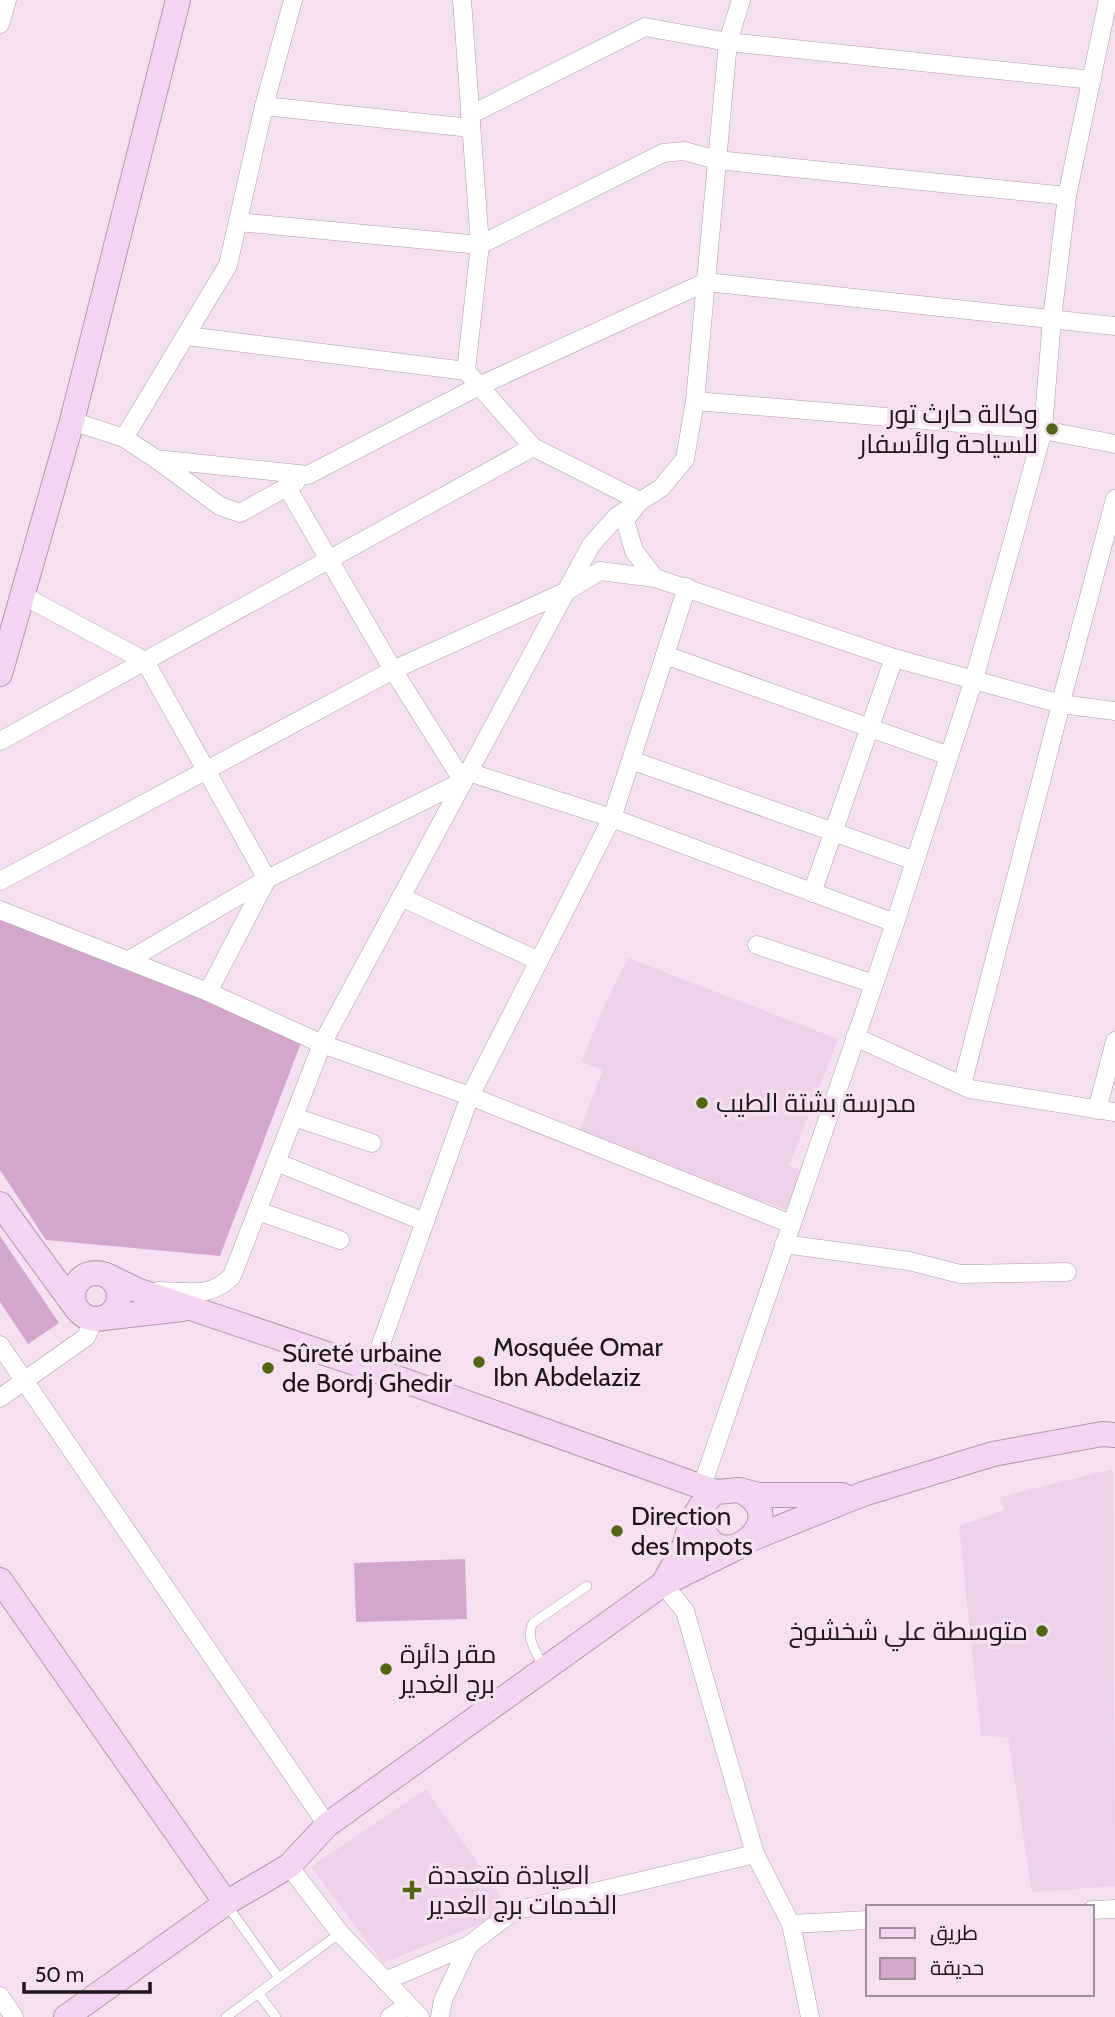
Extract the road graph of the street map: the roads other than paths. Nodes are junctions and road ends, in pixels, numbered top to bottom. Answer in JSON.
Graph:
{"nodes":[{"id":1,"x":7,"y":0,"type":"edge"},
{"id":2,"x":178,"y":0,"type":"edge"},
{"id":3,"x":293,"y":0,"type":"edge"},
{"id":4,"x":462,"y":0,"type":"edge"},
{"id":5,"x":741,"y":0,"type":"edge"},
{"id":6,"x":1108,"y":0,"type":"edge"},
{"id":7,"x":0,"y":23,"type":"edge"},
{"id":8,"x":729,"y":42,"type":"junction"},
{"id":9,"x":1092,"y":80,"type":"junction"},
{"id":10,"x":264,"y":106,"type":"junction"},
{"id":11,"x":471,"y":122,"type":"junction"},
{"id":12,"x":717,"y":160,"type":"junction"},
{"id":13,"x":1067,"y":196,"type":"junction"},
{"id":14,"x":238,"y":222,"type":"junction"},
{"id":15,"x":480,"y":244,"type":"junction"},
{"id":16,"x":706,"y":282,"type":"junction"},
{"id":17,"x":1052,"y":319,"type":"junction"},
{"id":18,"x":1115,"y":326,"type":"edge"},
{"id":19,"x":187,"y":336,"type":"junction"},
{"id":20,"x":466,"y":370,"type":"junction"},
{"id":21,"x":479,"y":386,"type":"junction"},
{"id":22,"x":695,"y":401,"type":"junction"},
{"id":23,"x":72,"y":421,"type":"junction"},
{"id":24,"x":1043,"y":430,"type":"junction"},
{"id":25,"x":124,"y":438,"type":"junction"},
{"id":26,"x":1115,"y":444,"type":"edge"},
{"id":27,"x":533,"y":447,"type":"junction"},
{"id":28,"x":156,"y":459,"type":"junction"},
{"id":29,"x":308,"y":475,"type":"junction"},
{"id":30,"x":287,"y":487,"type":"junction"},
{"id":31,"x":1115,"y":499,"type":"edge"},
{"id":32,"x":640,"y":501,"type":"junction"},
{"id":33,"x":329,"y":559,"type":"junction"},
{"id":34,"x":655,"y":578,"type":"junction"},
{"id":35,"x":687,"y":587,"type":"junction"},
{"id":36,"x":567,"y":590,"type":"junction"},
{"id":37,"x":22,"y":595,"type":"junction"},
{"id":38,"x":665,"y":655,"type":"junction"},
{"id":39,"x":894,"y":658,"type":"junction"},
{"id":40,"x":145,"y":661,"type":"junction"},
{"id":41,"x":393,"y":670,"type":"junction"},
{"id":42,"x":0,"y":674,"type":"edge"},
{"id":43,"x":974,"y":679,"type":"junction"},
{"id":44,"x":1061,"y":703,"type":"junction"},
{"id":45,"x":1115,"y":711,"type":"edge"},
{"id":46,"x":870,"y":728,"type":"junction"},
{"id":47,"x":0,"y":741,"type":"edge"},
{"id":48,"x":949,"y":756,"type":"junction"},
{"id":49,"x":631,"y":760,"type":"junction"},
{"id":50,"x":206,"y":770,"type":"junction"},
{"id":51,"x":465,"y":777,"type":"junction"},
{"id":52,"x":612,"y":818,"type":"junction"},
{"id":53,"x":833,"y":834,"type":"junction"},
{"id":54,"x":915,"y":861,"type":"junction"},
{"id":55,"x":267,"y":879,"type":"junction"},
{"id":56,"x":0,"y":881,"type":"edge"},
{"id":57,"x":812,"y":893,"type":"junction"},
{"id":58,"x":401,"y":897,"type":"junction"},
{"id":59,"x":0,"y":910,"type":"edge"},
{"id":60,"x":895,"y":923,"type":"junction"},
{"id":61,"x":757,"y":945,"type":"dead end"},
{"id":62,"x":129,"y":960,"type":"junction"},
{"id":63,"x":539,"y":961,"type":"junction"},
{"id":64,"x":874,"y":984,"type":"junction"},
{"id":65,"x":208,"y":992,"type":"junction"},
{"id":66,"x":855,"y":1037,"type":"junction"},
{"id":67,"x":1115,"y":1041,"type":"edge"},
{"id":68,"x":322,"y":1044,"type":"junction"},
{"id":69,"x":962,"y":1085,"type":"junction"},
{"id":70,"x":470,"y":1096,"type":"junction"},
{"id":71,"x":1106,"y":1111,"type":"edge"},
{"id":72,"x":294,"y":1117,"type":"junction"},
{"id":73,"x":372,"y":1143,"type":"dead end"},
{"id":74,"x":276,"y":1162,"type":"junction"},
{"id":75,"x":0,"y":1204,"type":"edge"},
{"id":76,"x":258,"y":1211,"type":"junction"},
{"id":77,"x":425,"y":1222,"type":"junction"},
{"id":78,"x":791,"y":1224,"type":"junction"},
{"id":79,"x":340,"y":1240,"type":"dead end"},
{"id":80,"x":784,"y":1244,"type":"junction"},
{"id":81,"x":30,"y":1248,"type":"junction"},
{"id":82,"x":1067,"y":1272,"type":"dead end"},
{"id":83,"x":99,"y":1274,"type":"junction"},
{"id":84,"x":137,"y":1290,"type":"junction"},
{"id":85,"x":200,"y":1310,"type":"junction"},
{"id":86,"x":92,"y":1315,"type":"junction"},
{"id":87,"x":0,"y":1345,"type":"edge"},
{"id":88,"x":372,"y":1369,"type":"junction"},
{"id":89,"x":24,"y":1381,"type":"junction"},
{"id":90,"x":0,"y":1398,"type":"edge"},
{"id":91,"x":1115,"y":1435,"type":"edge"},
{"id":92,"x":715,"y":1493,"type":"junction"},
{"id":93,"x":863,"y":1494,"type":"junction"},
{"id":94,"x":748,"y":1541,"type":"junction"},
{"id":95,"x":0,"y":1580,"type":"edge"},
{"id":96,"x":663,"y":1584,"type":"junction"},
{"id":97,"x":587,"y":1586,"type":"dead end"},
{"id":98,"x":544,"y":1669,"type":"junction"},
{"id":99,"x":327,"y":1825,"type":"junction"},
{"id":100,"x":755,"y":1854,"type":"junction"},
{"id":101,"x":289,"y":1866,"type":"junction"},
{"id":102,"x":226,"y":1903,"type":"junction"},
{"id":103,"x":1115,"y":1909,"type":"edge"},
{"id":104,"x":1094,"y":1910,"type":"edge"},
{"id":105,"x":866,"y":1920,"type":"edge"},
{"id":106,"x":792,"y":1924,"type":"junction"},
{"id":107,"x":340,"y":1933,"type":"junction"},
{"id":108,"x":469,"y":1945,"type":"junction"},
{"id":109,"x":278,"y":1978,"type":"junction"},
{"id":110,"x":384,"y":1981,"type":"junction"},
{"id":111,"x":258,"y":1993,"type":"junction"},
{"id":112,"x":0,"y":1996,"type":"edge"},
{"id":113,"x":414,"y":2011,"type":"edge"},
{"id":114,"x":14,"y":2017,"type":"edge"},
{"id":115,"x":66,"y":2017,"type":"edge"},
{"id":116,"x":226,"y":2017,"type":"edge"},
{"id":117,"x":276,"y":2017,"type":"edge"},
{"id":118,"x":390,"y":2017,"type":"edge"},
{"id":119,"x":440,"y":2017,"type":"edge"},
{"id":120,"x":810,"y":2017,"type":"edge"}],
"edges":[{"from":1,"to":7,"type":"street"},
{"from":2,"to":23,"type":"main road"},
{"from":3,"to":10,"type":"street"},
{"from":4,"to":11,"type":"street"},
{"from":5,"to":8,"type":"street"},
{"from":6,"to":9,"type":"street"},
{"from":8,"to":9,"type":"street"},
{"from":8,"to":11,"type":"street"},
{"from":8,"to":12,"type":"street"},
{"from":9,"to":13,"type":"street"},
{"from":10,"to":11,"type":"street"},
{"from":10,"to":14,"type":"street"},
{"from":11,"to":15,"type":"street"},
{"from":12,"to":13,"type":"street"},
{"from":12,"to":15,"type":"street"},
{"from":12,"to":16,"type":"street"},
{"from":13,"to":17,"type":"street"},
{"from":14,"to":15,"type":"street"},
{"from":14,"to":19,"type":"street"},
{"from":15,"to":20,"type":"street"},
{"from":16,"to":17,"type":"street"},
{"from":16,"to":21,"type":"street"},
{"from":16,"to":22,"type":"street"},
{"from":17,"to":18,"type":"street"},
{"from":17,"to":24,"type":"street"},
{"from":19,"to":20,"type":"street"},
{"from":19,"to":25,"type":"street"},
{"from":20,"to":21,"type":"street"},
{"from":21,"to":27,"type":"street"},
{"from":21,"to":29,"type":"street"},
{"from":22,"to":24,"type":"street"},
{"from":22,"to":32,"type":"street"},
{"from":23,"to":25,"type":"street"},
{"from":23,"to":37,"type":"main road"},
{"from":24,"to":26,"type":"street"},
{"from":24,"to":43,"type":"street"},
{"from":25,"to":28,"type":"street"},
{"from":27,"to":32,"type":"street"},
{"from":27,"to":33,"type":"street"},
{"from":28,"to":29,"type":"street"},
{"from":28,"to":30,"type":"street"},
{"from":29,"to":30,"type":"street"},
{"from":30,"to":33,"type":"street"},
{"from":31,"to":44,"type":"street"},
{"from":32,"to":34,"type":"street"},
{"from":32,"to":36,"type":"street"},
{"from":33,"to":40,"type":"street"},
{"from":33,"to":41,"type":"street"},
{"from":34,"to":35,"type":"street"},
{"from":34,"to":36,"type":"street"},
{"from":35,"to":38,"type":"street"},
{"from":35,"to":39,"type":"street"},
{"from":36,"to":41,"type":"street"},
{"from":36,"to":51,"type":"street"},
{"from":37,"to":40,"type":"street"},
{"from":37,"to":42,"type":"main road"},
{"from":38,"to":46,"type":"street"},
{"from":38,"to":49,"type":"street"},
{"from":39,"to":43,"type":"street"},
{"from":39,"to":46,"type":"street"},
{"from":40,"to":47,"type":"street"},
{"from":40,"to":50,"type":"street"},
{"from":41,"to":50,"type":"street"},
{"from":41,"to":51,"type":"street"},
{"from":43,"to":44,"type":"street"},
{"from":43,"to":48,"type":"street"},
{"from":44,"to":45,"type":"street"},
{"from":44,"to":69,"type":"street"},
{"from":46,"to":48,"type":"street"},
{"from":46,"to":53,"type":"street"},
{"from":48,"to":54,"type":"street"},
{"from":49,"to":52,"type":"street"},
{"from":49,"to":53,"type":"street"},
{"from":50,"to":55,"type":"street"},
{"from":50,"to":56,"type":"street"},
{"from":51,"to":52,"type":"street"},
{"from":51,"to":55,"type":"street"},
{"from":51,"to":58,"type":"street"},
{"from":52,"to":57,"type":"street"},
{"from":52,"to":63,"type":"street"},
{"from":53,"to":54,"type":"street"},
{"from":53,"to":57,"type":"street"},
{"from":54,"to":60,"type":"street"},
{"from":55,"to":62,"type":"street"},
{"from":55,"to":65,"type":"street"},
{"from":57,"to":60,"type":"street"},
{"from":58,"to":63,"type":"street"},
{"from":58,"to":68,"type":"street"},
{"from":59,"to":62,"type":"street"},
{"from":60,"to":64,"type":"street"},
{"from":61,"to":64,"type":"street"},
{"from":62,"to":65,"type":"street"},
{"from":63,"to":70,"type":"street"},
{"from":64,"to":66,"type":"street"},
{"from":65,"to":68,"type":"street"},
{"from":66,"to":69,"type":"street"},
{"from":66,"to":78,"type":"street"},
{"from":67,"to":71,"type":"street"},
{"from":68,"to":70,"type":"street"},
{"from":68,"to":72,"type":"street"},
{"from":69,"to":71,"type":"street"},
{"from":70,"to":77,"type":"street"},
{"from":70,"to":78,"type":"street"},
{"from":72,"to":73,"type":"street"},
{"from":72,"to":74,"type":"street"},
{"from":74,"to":76,"type":"street"},
{"from":74,"to":77,"type":"street"},
{"from":75,"to":81,"type":"main road"},
{"from":76,"to":79,"type":"street"},
{"from":76,"to":84,"type":"street"},
{"from":77,"to":88,"type":"street"},
{"from":78,"to":80,"type":"street"},
{"from":80,"to":82,"type":"street"},
{"from":80,"to":92,"type":"street"},
{"from":81,"to":83,"type":"main road"},
{"from":81,"to":86,"type":"main road"},
{"from":83,"to":84,"type":"main road"},
{"from":83,"to":86,"type":"main road"},
{"from":83,"to":86,"type":"main road"},
{"from":84,"to":85,"type":"main road"},
{"from":85,"to":86,"type":"main road"},
{"from":85,"to":88,"type":"main road"},
{"from":86,"to":89,"type":"street"},
{"from":87,"to":89,"type":"street"},
{"from":88,"to":92,"type":"main road"},
{"from":89,"to":90,"type":"street"},
{"from":89,"to":99,"type":"street"},
{"from":91,"to":93,"type":"main road"},
{"from":92,"to":93,"type":"main road"},
{"from":92,"to":94,"type":"main road"},
{"from":92,"to":94,"type":"main road"},
{"from":92,"to":96,"type":"main road"},
{"from":93,"to":94,"type":"main road"},
{"from":94,"to":96,"type":"main road"},
{"from":95,"to":102,"type":"main road"},
{"from":96,"to":98,"type":"main road"},
{"from":96,"to":100,"type":"street"},
{"from":97,"to":98,"type":"lane"},
{"from":98,"to":99,"type":"main road"},
{"from":99,"to":101,"type":"main road"},
{"from":100,"to":106,"type":"street"},
{"from":100,"to":108,"type":"street"},
{"from":101,"to":102,"type":"main road"},
{"from":101,"to":107,"type":"street"},
{"from":102,"to":109,"type":"lane"},
{"from":102,"to":115,"type":"main road"},
{"from":103,"to":104,"type":"street"},
{"from":105,"to":106,"type":"street"},
{"from":106,"to":120,"type":"street"},
{"from":107,"to":109,"type":"lane"},
{"from":107,"to":110,"type":"street"},
{"from":108,"to":110,"type":"street"},
{"from":108,"to":119,"type":"street"},
{"from":109,"to":111,"type":"lane"},
{"from":110,"to":113,"type":"street"},
{"from":111,"to":116,"type":"lane"},
{"from":111,"to":117,"type":"lane"},
{"from":112,"to":114,"type":"street"},
{"from":113,"to":118,"type":"street"}]}
